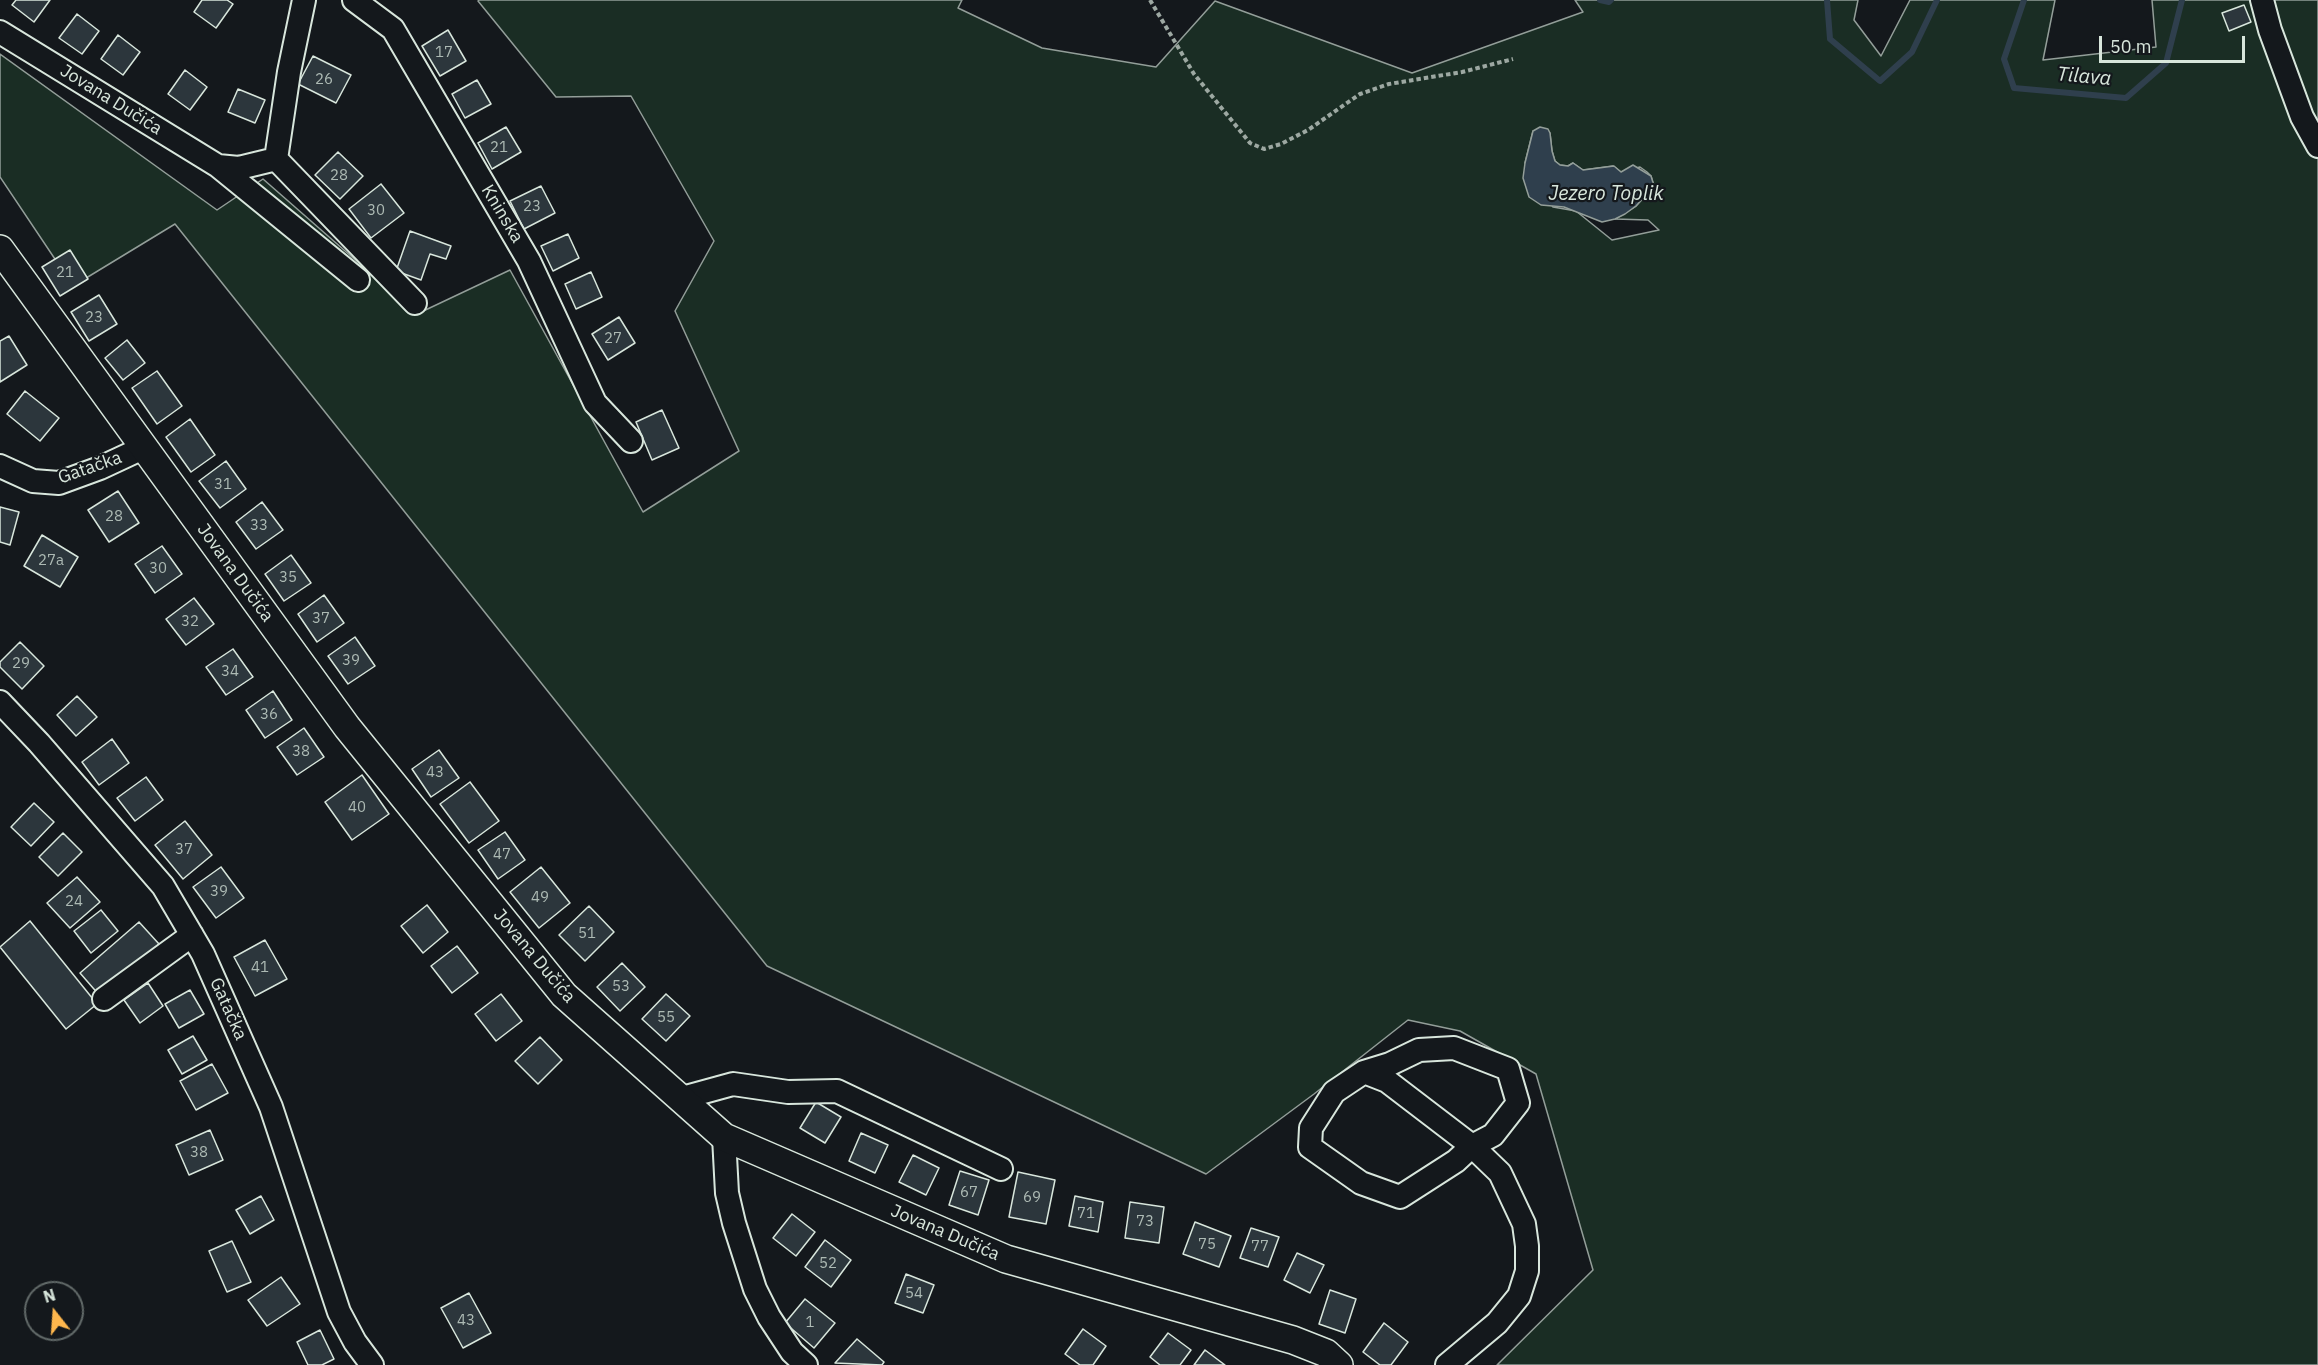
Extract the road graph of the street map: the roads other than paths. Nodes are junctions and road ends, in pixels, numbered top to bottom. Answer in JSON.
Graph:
{"nodes":[{"id":1,"x":304,"y":0,"type":"edge"},
{"id":2,"x":354,"y":0,"type":"edge"},
{"id":3,"x":2262,"y":0,"type":"edge"},
{"id":4,"x":0,"y":32,"type":"edge"},
{"id":5,"x":2318,"y":146,"type":"edge"},
{"id":6,"x":276,"y":159,"type":"junction"},
{"id":7,"x":218,"y":166,"type":"junction"},
{"id":8,"x":0,"y":249,"type":"edge"},
{"id":9,"x":358,"y":280,"type":"dead end"},
{"id":10,"x":415,"y":303,"type":"dead end"},
{"id":11,"x":631,"y":441,"type":"dead end"},
{"id":12,"x":145,"y":447,"type":"junction"},
{"id":13,"x":0,"y":466,"type":"edge"},
{"id":14,"x":0,"y":702,"type":"edge"},
{"id":15,"x":192,"y":935,"type":"junction"},
{"id":16,"x":104,"y":999,"type":"dead end"},
{"id":17,"x":1364,"y":1072,"type":"junction"},
{"id":18,"x":682,"y":1098,"type":"junction"},
{"id":19,"x":724,"y":1137,"type":"junction"},
{"id":20,"x":1472,"y":1146,"type":"junction"},
{"id":21,"x":1001,"y":1169,"type":"dead end"},
{"id":22,"x":372,"y":1365,"type":"edge"},
{"id":23,"x":806,"y":1365,"type":"edge"},
{"id":24,"x":1339,"y":1365,"type":"edge"},
{"id":25,"x":1447,"y":1365,"type":"edge"}],
"edges":[{"from":1,"to":6,"type":"street"},
{"from":2,"to":11,"type":"street","name":"Kninska"},
{"from":3,"to":5,"type":"street"},
{"from":4,"to":7,"type":"street","name":"Jovana Dučića"},
{"from":6,"to":7,"type":"street"},
{"from":6,"to":10,"type":"street"},
{"from":7,"to":9,"type":"street","name":"Jovana Dučića"},
{"from":8,"to":12,"type":"main road","name":"Jovana Dučića"},
{"from":12,"to":13,"type":"street","name":"Gatačka"},
{"from":12,"to":18,"type":"main road","name":"Jovana Dučića"},
{"from":14,"to":15,"type":"street","name":"Gatačka"},
{"from":15,"to":16,"type":"street"},
{"from":15,"to":22,"type":"street","name":"Gatačka"},
{"from":17,"to":20,"type":"street"},
{"from":17,"to":20,"type":"street"},
{"from":17,"to":20,"type":"street"},
{"from":18,"to":19,"type":"main road","name":"Jovana Dučića"},
{"from":18,"to":21,"type":"street"},
{"from":19,"to":23,"type":"street"},
{"from":19,"to":24,"type":"main road","name":"Jovana Dučića"},
{"from":20,"to":25,"type":"street"}]}
